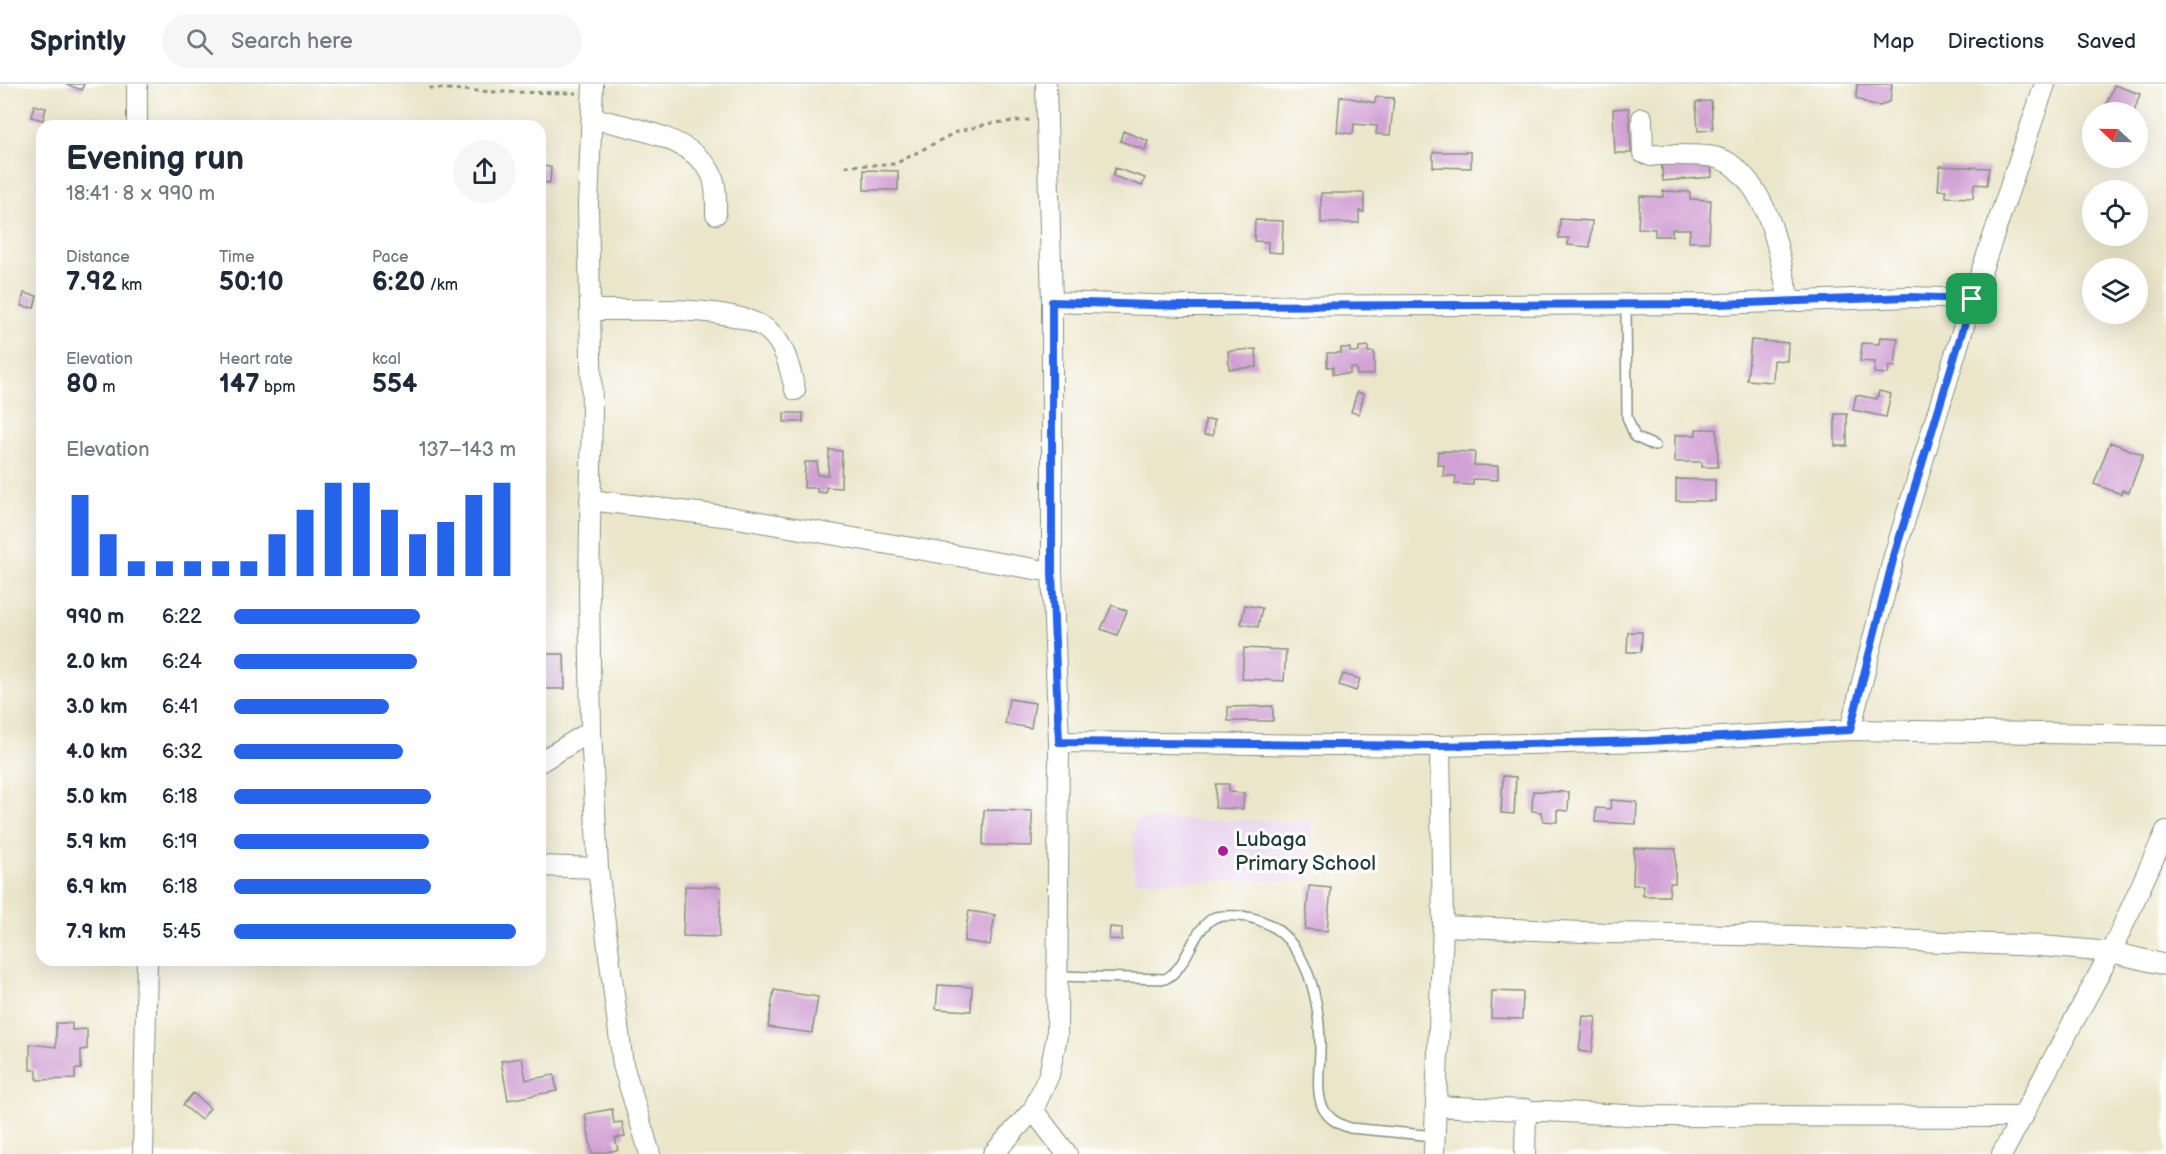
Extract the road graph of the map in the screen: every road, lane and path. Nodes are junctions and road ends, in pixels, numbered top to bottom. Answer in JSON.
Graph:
{"nodes":[{"id":1,"x":137,"y":84,"type":"edge"},
{"id":2,"x":1046,"y":84,"type":"edge"},
{"id":3,"x":2046,"y":84,"type":"edge"},
{"id":4,"x":429,"y":87,"type":"dead end"},
{"id":5,"x":593,"y":88,"type":"edge"},
{"id":6,"x":592,"y":118,"type":"junction"},
{"id":7,"x":1047,"y":118,"type":"junction"},
{"id":8,"x":1642,"y":118,"type":"dead end"},
{"id":9,"x":137,"y":120,"type":"edge"},
{"id":10,"x":845,"y":166,"type":"dead end"},
{"id":11,"x":716,"y":214,"type":"dead end"},
{"id":12,"x":1972,"y":299,"type":"junction"},
{"id":13,"x":1052,"y":302,"type":"junction"},
{"id":14,"x":1789,"y":302,"type":"junction"},
{"id":15,"x":1626,"y":304,"type":"junction"},
{"id":16,"x":590,"y":310,"type":"junction"},
{"id":17,"x":795,"y":390,"type":"dead end"},
{"id":18,"x":1655,"y":446,"type":"dead end"},
{"id":19,"x":590,"y":500,"type":"junction"},
{"id":20,"x":1052,"y":572,"type":"junction"},
{"id":21,"x":1850,"y":730,"type":"junction"},
{"id":22,"x":591,"y":731,"type":"junction"},
{"id":23,"x":2166,"y":735,"type":"edge"},
{"id":24,"x":1059,"y":742,"type":"junction"},
{"id":25,"x":1440,"y":746,"type":"junction"},
{"id":26,"x":546,"y":758,"type":"edge"},
{"id":27,"x":2166,"y":831,"type":"edge"},
{"id":28,"x":546,"y":866,"type":"edge"},
{"id":29,"x":598,"y":868,"type":"junction"},
{"id":30,"x":1443,"y":926,"type":"junction"},
{"id":31,"x":2111,"y":952,"type":"junction"},
{"id":32,"x":2166,"y":965,"type":"edge"},
{"id":33,"x":147,"y":966,"type":"edge"},
{"id":34,"x":1058,"y":976,"type":"junction"},
{"id":35,"x":1436,"y":1106,"type":"junction"},
{"id":36,"x":1526,"y":1109,"type":"junction"},
{"id":37,"x":1034,"y":1110,"type":"junction"},
{"id":38,"x":2023,"y":1118,"type":"junction"},
{"id":39,"x":1434,"y":1145,"type":"edge"},
{"id":40,"x":143,"y":1154,"type":"edge"},
{"id":41,"x":650,"y":1154,"type":"edge"},
{"id":42,"x":993,"y":1154,"type":"edge"},
{"id":43,"x":1067,"y":1154,"type":"edge"},
{"id":44,"x":1525,"y":1154,"type":"edge"},
{"id":45,"x":2001,"y":1154,"type":"edge"}],
"edges":[{"from":1,"to":9,"type":"street"},
{"from":2,"to":7,"type":"street"},
{"from":3,"to":12,"type":"street"},
{"from":4,"to":5,"type":"path"},
{"from":5,"to":6,"type":"street"},
{"from":6,"to":11,"type":"street"},
{"from":6,"to":16,"type":"street"},
{"from":7,"to":10,"type":"path"},
{"from":7,"to":13,"type":"street"},
{"from":8,"to":14,"type":"street"},
{"from":12,"to":14,"type":"street"},
{"from":12,"to":21,"type":"street"},
{"from":13,"to":15,"type":"street"},
{"from":13,"to":20,"type":"street"},
{"from":14,"to":15,"type":"street"},
{"from":15,"to":18,"type":"lane"},
{"from":16,"to":17,"type":"street"},
{"from":16,"to":19,"type":"street"},
{"from":19,"to":20,"type":"street"},
{"from":19,"to":22,"type":"street"},
{"from":20,"to":24,"type":"street"},
{"from":21,"to":23,"type":"street"},
{"from":21,"to":25,"type":"street"},
{"from":22,"to":26,"type":"street"},
{"from":22,"to":29,"type":"street"},
{"from":24,"to":25,"type":"street"},
{"from":24,"to":34,"type":"street"},
{"from":25,"to":30,"type":"street"},
{"from":27,"to":31,"type":"street"},
{"from":28,"to":29,"type":"street"},
{"from":29,"to":41,"type":"street"},
{"from":30,"to":31,"type":"street"},
{"from":30,"to":35,"type":"street"},
{"from":31,"to":32,"type":"street"},
{"from":31,"to":38,"type":"street"},
{"from":33,"to":40,"type":"street"},
{"from":34,"to":37,"type":"street"},
{"from":34,"to":39,"type":"lane"},
{"from":35,"to":36,"type":"street"},
{"from":35,"to":39,"type":"street"},
{"from":36,"to":38,"type":"street"},
{"from":36,"to":44,"type":"street"},
{"from":37,"to":42,"type":"street"},
{"from":37,"to":43,"type":"street"},
{"from":38,"to":45,"type":"street"}]}
